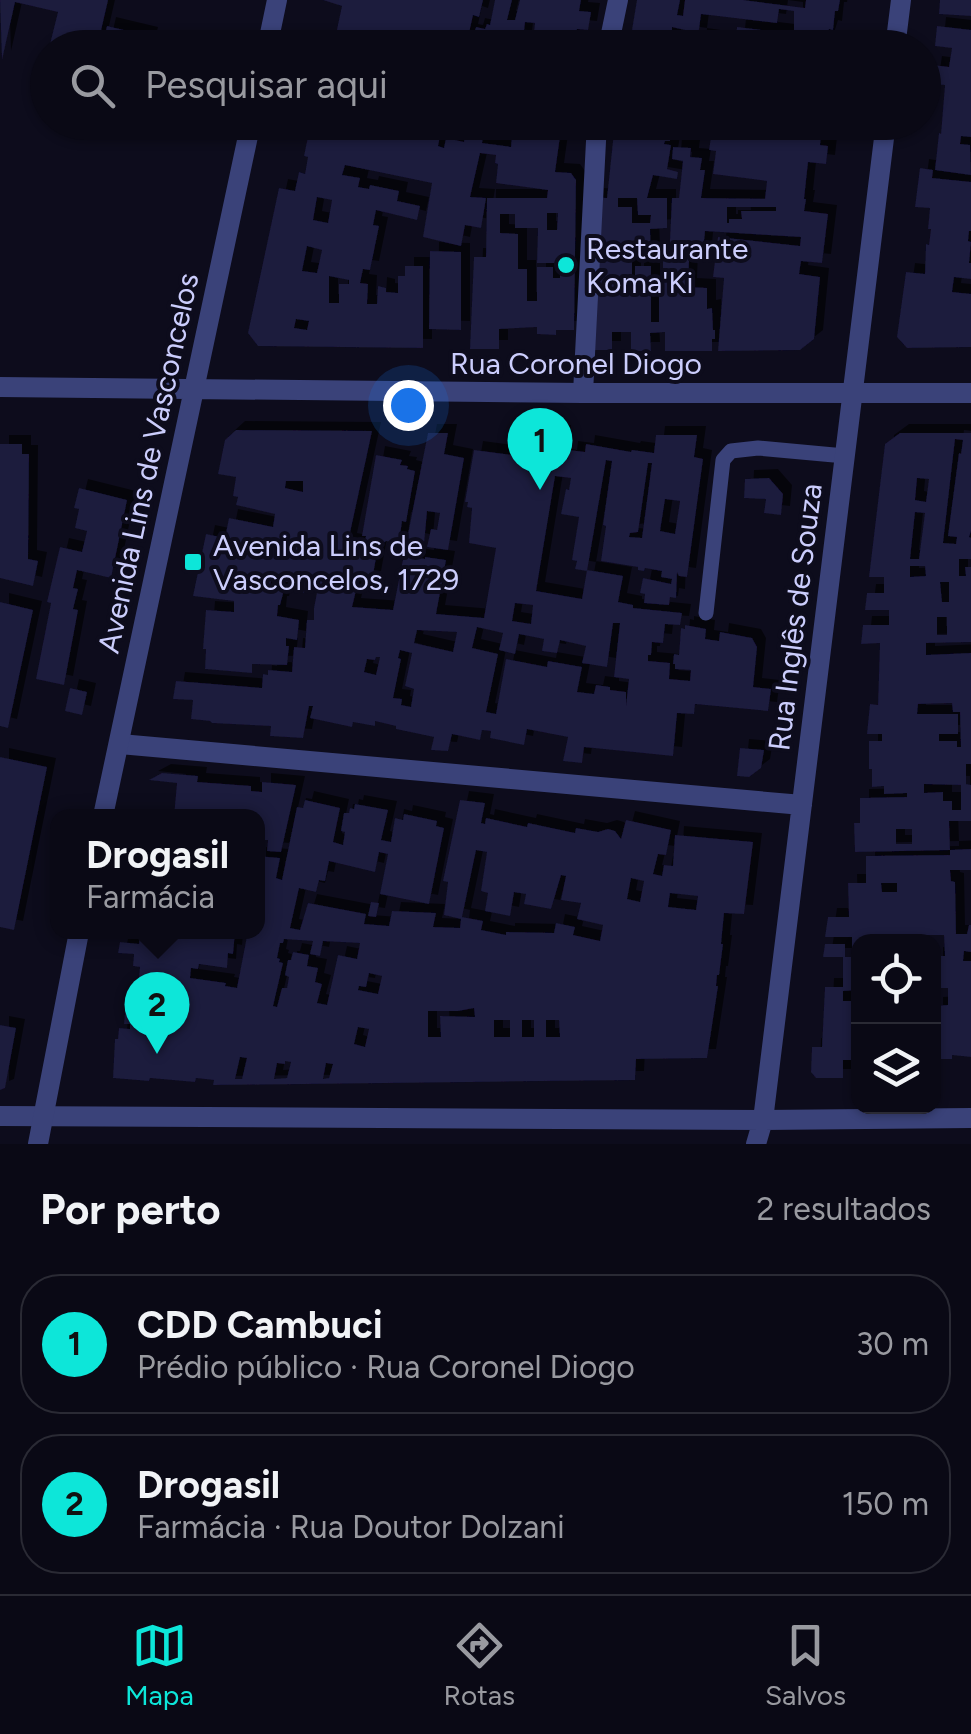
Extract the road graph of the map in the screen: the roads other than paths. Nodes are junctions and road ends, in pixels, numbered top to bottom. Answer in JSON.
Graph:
{"nodes":[{"id":1,"x":277,"y":0,"type":"edge"},
{"id":2,"x":618,"y":0,"type":"edge"},
{"id":3,"x":901,"y":0,"type":"edge"},
{"id":4,"x":271,"y":30,"type":"edge"},
{"id":5,"x":612,"y":30,"type":"edge"},
{"id":6,"x":897,"y":30,"type":"edge"},
{"id":7,"x":247,"y":140,"type":"edge"},
{"id":8,"x":597,"y":140,"type":"edge"},
{"id":9,"x":884,"y":140,"type":"edge"},
{"id":10,"x":0,"y":387,"type":"edge"},
{"id":11,"x":195,"y":389,"type":"junction"},
{"id":12,"x":583,"y":393,"type":"junction"},
{"id":13,"x":971,"y":393,"type":"edge"},
{"id":14,"x":852,"y":395,"type":"junction"},
{"id":15,"x":845,"y":456,"type":"junction"},
{"id":16,"x":706,"y":613,"type":"dead end"},
{"id":17,"x":120,"y":744,"type":"junction"},
{"id":18,"x":802,"y":805,"type":"junction"},
{"id":19,"x":105,"y":809,"type":"edge"},
{"id":20,"x":77,"y":939,"type":"edge"},
{"id":21,"x":0,"y":1116,"type":"edge"},
{"id":22,"x":43,"y":1116,"type":"junction"},
{"id":23,"x":971,"y":1118,"type":"edge"},
{"id":24,"x":763,"y":1120,"type":"junction"},
{"id":25,"x":38,"y":1144,"type":"edge"},
{"id":26,"x":756,"y":1144,"type":"edge"}],
"edges":[{"from":1,"to":4,"type":"street"},
{"from":2,"to":5,"type":"street"},
{"from":3,"to":6,"type":"street"},
{"from":7,"to":11,"type":"street","name":"Avenida Lins de Vasconcelos"},
{"from":8,"to":12,"type":"street"},
{"from":9,"to":14,"type":"street","name":"Rua Inglês de Souza"},
{"from":10,"to":11,"type":"street","name":"Rua Coronel Diogo"},
{"from":11,"to":12,"type":"street","name":"Rua Coronel Diogo"},
{"from":11,"to":17,"type":"street","name":"Avenida Lins de Vasconcelos"},
{"from":12,"to":14,"type":"street","name":"Rua Coronel Diogo"},
{"from":13,"to":14,"type":"street","name":"Rua Coronel Diogo"},
{"from":14,"to":15,"type":"street","name":"Rua Inglês de Souza"},
{"from":15,"to":16,"type":"lane"},
{"from":15,"to":18,"type":"street","name":"Rua Inglês de Souza"},
{"from":17,"to":18,"type":"street"},
{"from":17,"to":19,"type":"street","name":"Avenida Lins de Vasconcelos"},
{"from":18,"to":24,"type":"street","name":"Rua Inglês de Souza"},
{"from":20,"to":22,"type":"street"},
{"from":21,"to":22,"type":"street"},
{"from":22,"to":24,"type":"street"},
{"from":22,"to":25,"type":"street"},
{"from":23,"to":24,"type":"street"},
{"from":24,"to":26,"type":"street","name":"Rua Inglês de Souza"}]}
